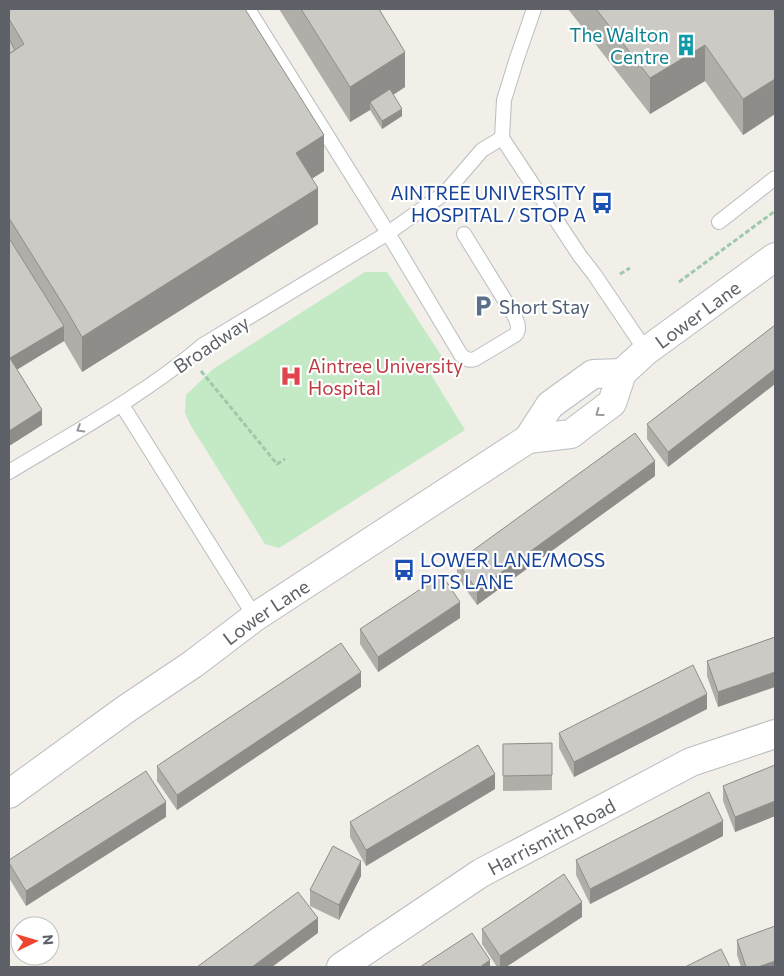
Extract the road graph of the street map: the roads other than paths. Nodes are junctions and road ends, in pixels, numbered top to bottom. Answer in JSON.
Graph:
{"nodes":[{"id":1,"x":248,"y":9,"type":"edge"},
{"id":2,"x":534,"y":9,"type":"edge"},
{"id":3,"x":502,"y":138,"type":"junction"},
{"id":4,"x":775,"y":178,"type":"edge"},
{"id":5,"x":720,"y":222,"type":"dead end"},
{"id":6,"x":388,"y":233,"type":"junction"},
{"id":7,"x":464,"y":234,"type":"dead end"},
{"id":8,"x":775,"y":257,"type":"edge"},
{"id":9,"x":646,"y":351,"type":"junction"},
{"id":10,"x":622,"y":373,"type":"junction"},
{"id":11,"x":122,"y":405,"type":"junction"},
{"id":12,"x":528,"y":439,"type":"junction"},
{"id":13,"x":9,"y":472,"type":"edge"},
{"id":14,"x":255,"y":617,"type":"junction"},
{"id":15,"x":775,"y":734,"type":"edge"},
{"id":16,"x":9,"y":794,"type":"edge"},
{"id":17,"x":341,"y":967,"type":"edge"}],
"edges":[{"from":1,"to":6,"type":"lane"},
{"from":2,"to":3,"type":"lane"},
{"from":3,"to":6,"type":"lane","name":"Broadway"},
{"from":3,"to":9,"type":"lane"},
{"from":4,"to":5,"type":"lane"},
{"from":6,"to":7,"type":"lane"},
{"from":6,"to":11,"type":"lane","name":"Broadway"},
{"from":8,"to":9,"type":"street","name":"Lower Lane"},
{"from":9,"to":10,"type":"street","name":"Lower Lane"},
{"from":10,"to":12,"type":"street","name":"Lower Lane"},
{"from":10,"to":12,"type":"street","name":"Lower Lane","one_way":true},
{"from":11,"to":13,"type":"lane","name":"Broadway","one_way":true},
{"from":11,"to":14,"type":"lane"},
{"from":12,"to":14,"type":"street","name":"Lower Lane"},
{"from":14,"to":16,"type":"street","name":"Lower Lane"},
{"from":15,"to":17,"type":"street","name":"Harrismith Road"}]}
